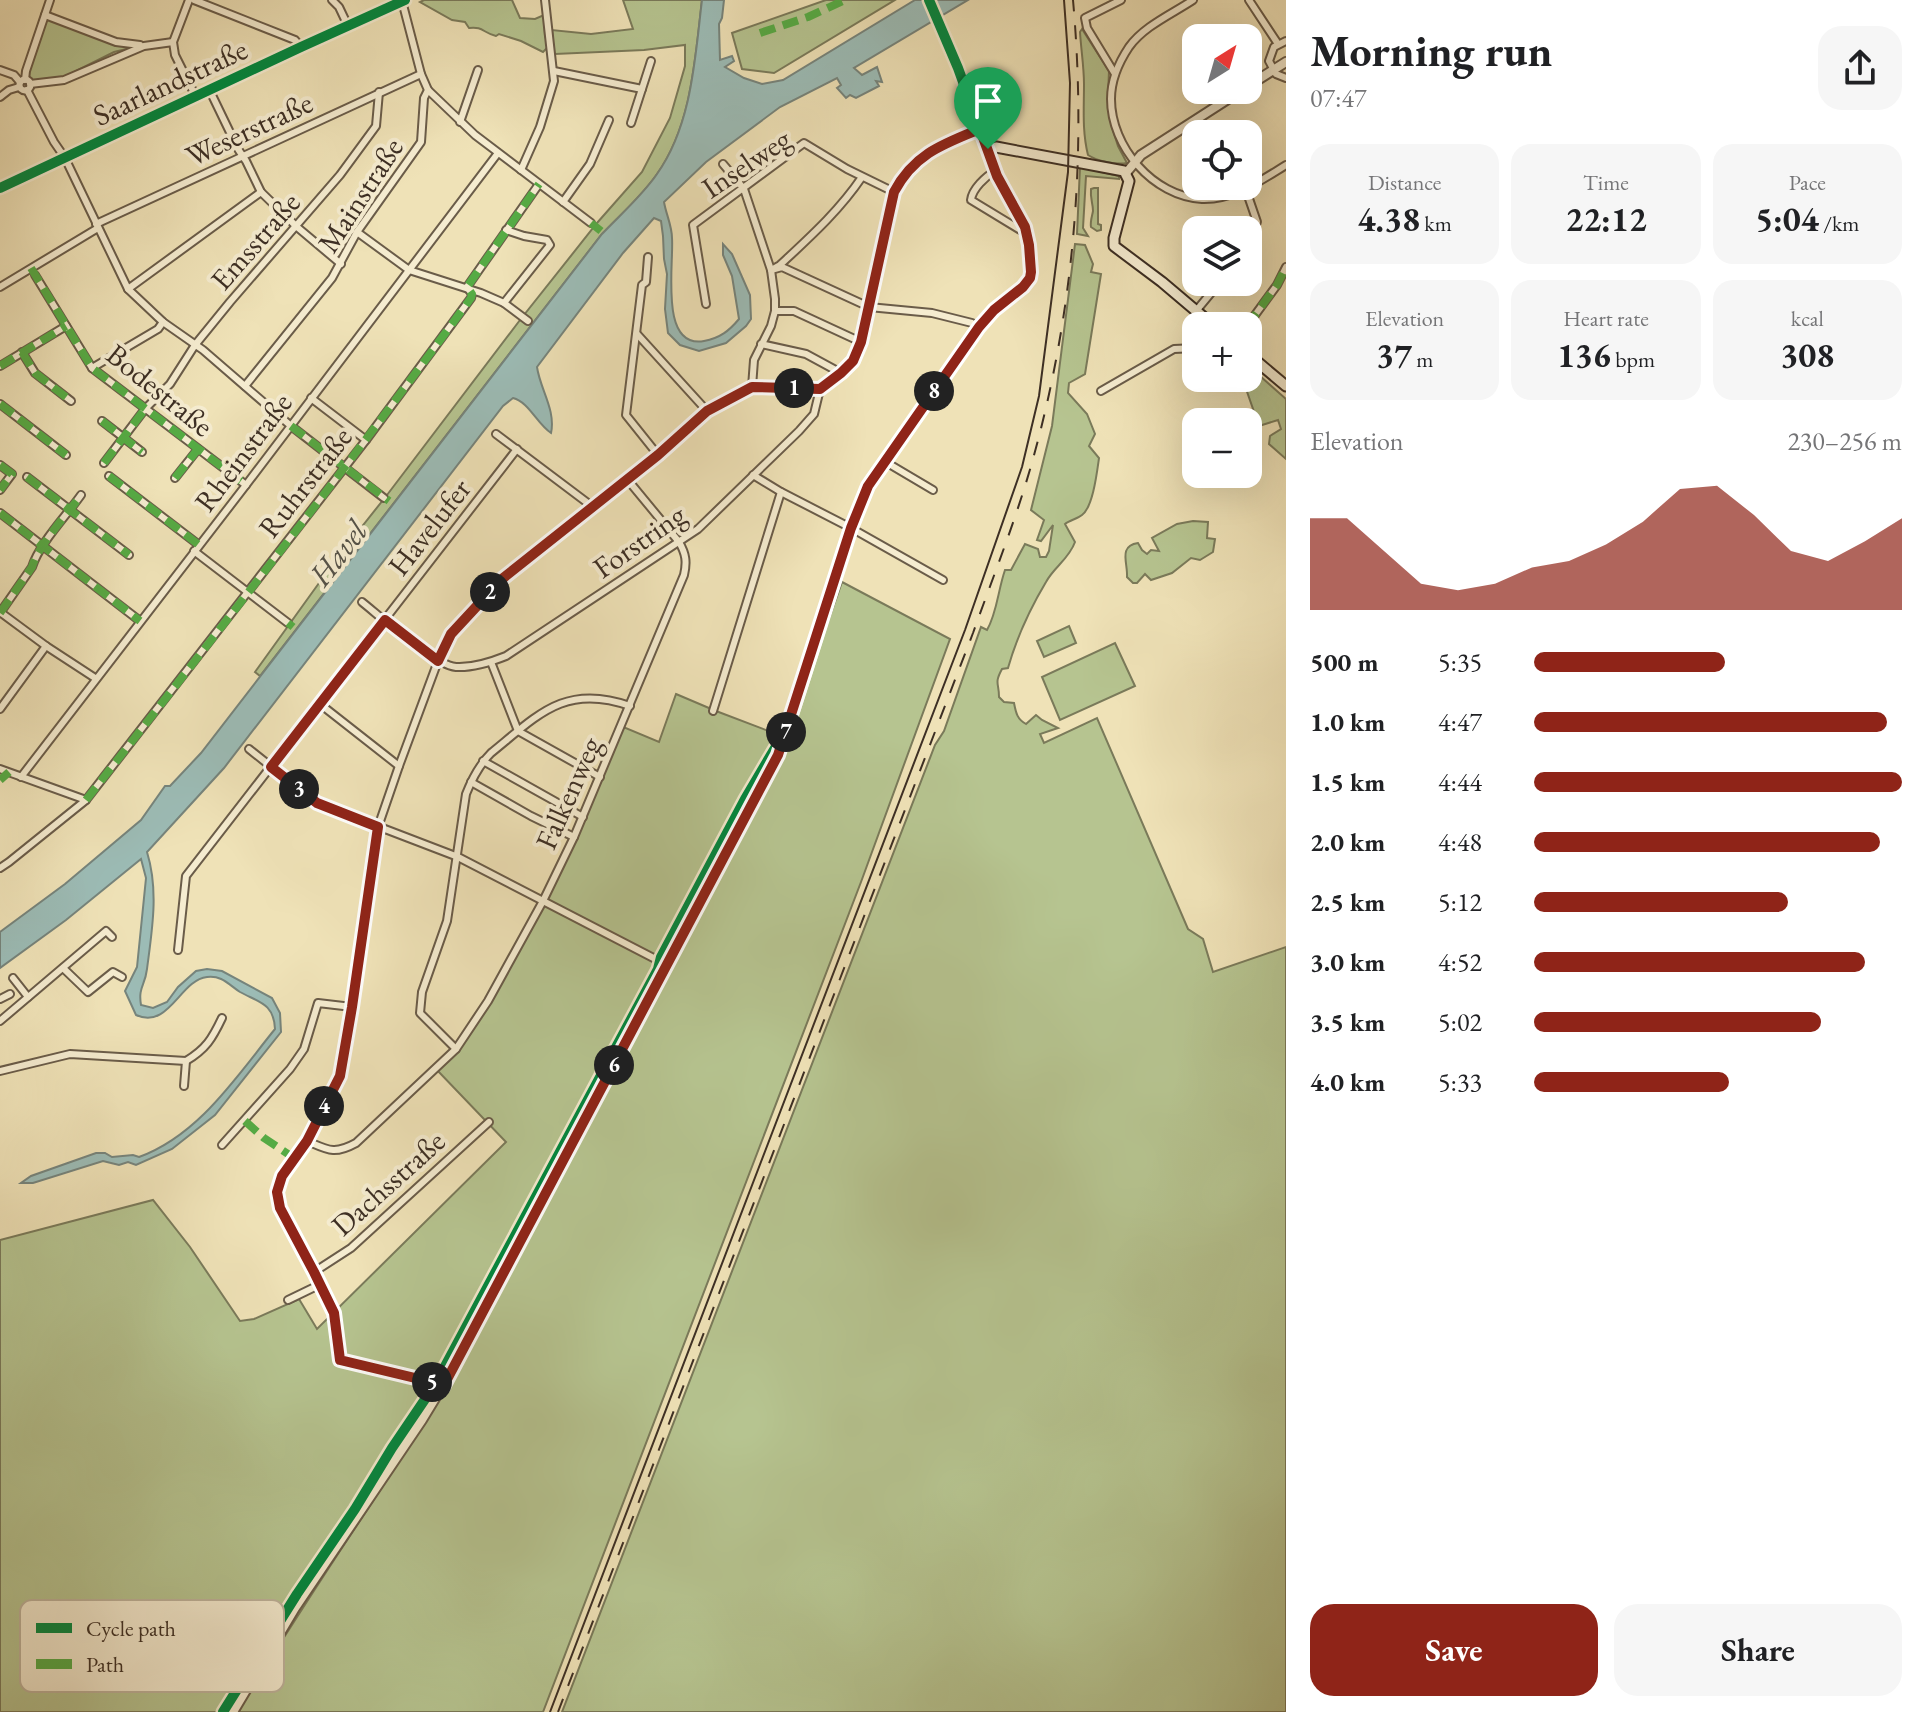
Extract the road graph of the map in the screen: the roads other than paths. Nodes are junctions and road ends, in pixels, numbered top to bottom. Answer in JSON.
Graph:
{"nodes":[{"id":1,"x":50,"y":0,"type":"edge"},
{"id":2,"x":192,"y":0,"type":"edge"},
{"id":3,"x":332,"y":0,"type":"edge"},
{"id":4,"x":545,"y":0,"type":"edge"},
{"id":5,"x":929,"y":0,"type":"edge"},
{"id":6,"x":1121,"y":0,"type":"edge"},
{"id":7,"x":1193,"y":0,"type":"edge"},
{"id":8,"x":1249,"y":0,"type":"edge"},
{"id":9,"x":403,"y":1,"type":"edge"},
{"id":10,"x":45,"y":15,"type":"junction"},
{"id":11,"x":348,"y":26,"type":"junction"},
{"id":12,"x":1286,"y":41,"type":"edge"},
{"id":13,"x":173,"y":42,"type":"junction"},
{"id":14,"x":1278,"y":44,"type":"junction"},
{"id":15,"x":144,"y":46,"type":"junction"},
{"id":16,"x":301,"y":47,"type":"junction"},
{"id":17,"x":651,"y":61,"type":"dead end"},
{"id":18,"x":1286,"y":62,"type":"edge"},
{"id":19,"x":0,"y":70,"type":"edge"},
{"id":20,"x":478,"y":70,"type":"dead end"},
{"id":21,"x":1273,"y":70,"type":"junction"},
{"id":22,"x":554,"y":71,"type":"junction"},
{"id":23,"x":421,"y":74,"type":"junction"},
{"id":24,"x":1115,"y":74,"type":"junction"},
{"id":25,"x":1262,"y":77,"type":"edge"},
{"id":26,"x":1286,"y":78,"type":"edge"},
{"id":27,"x":25,"y":84,"type":"junction"},
{"id":28,"x":642,"y":89,"type":"junction"},
{"id":29,"x":428,"y":90,"type":"junction"},
{"id":30,"x":210,"y":91,"type":"junction"},
{"id":31,"x":379,"y":92,"type":"junction"},
{"id":32,"x":0,"y":97,"type":"edge"},
{"id":33,"x":196,"y":97,"type":"junction"},
{"id":34,"x":1220,"y":104,"type":"edge"},
{"id":35,"x":609,"y":120,"type":"dead end"},
{"id":36,"x":460,"y":122,"type":"junction"},
{"id":37,"x":631,"y":123,"type":"dead end"},
{"id":38,"x":980,"y":129,"type":"junction"},
{"id":39,"x":988,"y":149,"type":"junction"},
{"id":40,"x":498,"y":153,"type":"junction"},
{"id":41,"x":242,"y":156,"type":"junction"},
{"id":42,"x":65,"y":158,"type":"junction"},
{"id":43,"x":1135,"y":163,"type":"junction"},
{"id":44,"x":723,"y":164,"type":"dead end"},
{"id":45,"x":1286,"y":165,"type":"edge"},
{"id":46,"x":521,"y":170,"type":"junction"},
{"id":47,"x":995,"y":171,"type":"junction"},
{"id":48,"x":1126,"y":173,"type":"junction"},
{"id":49,"x":862,"y":177,"type":"junction"},
{"id":50,"x":1262,"y":180,"type":"edge"},
{"id":51,"x":539,"y":184,"type":"junction"},
{"id":52,"x":0,"y":188,"type":"edge"},
{"id":53,"x":744,"y":189,"type":"junction"},
{"id":54,"x":261,"y":192,"type":"junction"},
{"id":55,"x":894,"y":192,"type":"junction"},
{"id":56,"x":1182,"y":195,"type":"edge"},
{"id":57,"x":563,"y":202,"type":"junction"},
{"id":58,"x":591,"y":223,"type":"dead end"},
{"id":59,"x":97,"y":226,"type":"junction"},
{"id":60,"x":297,"y":227,"type":"junction"},
{"id":61,"x":506,"y":230,"type":"junction"},
{"id":62,"x":357,"y":232,"type":"junction"},
{"id":63,"x":1027,"y":234,"type":"junction"},
{"id":64,"x":648,"y":257,"type":"dead end"},
{"id":65,"x":341,"y":264,"type":"junction"},
{"id":66,"x":1286,"y":267,"type":"edge"},
{"id":67,"x":409,"y":270,"type":"junction"},
{"id":68,"x":771,"y":270,"type":"junction"},
{"id":69,"x":35,"y":275,"type":"dead end"},
{"id":70,"x":0,"y":287,"type":"edge"},
{"id":71,"x":467,"y":287,"type":"junction"},
{"id":72,"x":128,"y":289,"type":"junction"},
{"id":73,"x":1208,"y":296,"type":"edge"},
{"id":74,"x":504,"y":303,"type":"junction"},
{"id":75,"x":706,"y":304,"type":"dead end"},
{"id":76,"x":869,"y":307,"type":"junction"},
{"id":77,"x":775,"y":311,"type":"junction"},
{"id":78,"x":1196,"y":311,"type":"joint"},
{"id":79,"x":1257,"y":312,"type":"edge"},
{"id":80,"x":528,"y":321,"type":"dead end"},
{"id":81,"x":163,"y":322,"type":"junction"},
{"id":82,"x":66,"y":326,"type":"junction"},
{"id":83,"x":979,"y":327,"type":"junction"},
{"id":84,"x":636,"y":333,"type":"junction"},
{"id":85,"x":861,"y":342,"type":"junction"},
{"id":86,"x":761,"y":344,"type":"junction"},
{"id":87,"x":195,"y":345,"type":"junction"},
{"id":88,"x":1182,"y":349,"type":"edge"},
{"id":89,"x":22,"y":352,"type":"junction"},
{"id":90,"x":0,"y":366,"type":"edge"},
{"id":91,"x":1262,"y":366,"type":"edge"},
{"id":92,"x":92,"y":368,"type":"junction"},
{"id":93,"x":841,"y":373,"type":"junction"},
{"id":94,"x":245,"y":386,"type":"junction"},
{"id":95,"x":1286,"y":386,"type":"edge"},
{"id":96,"x":752,"y":387,"type":"junction"},
{"id":97,"x":820,"y":389,"type":"junction"},
{"id":98,"x":1101,"y":391,"type":"dead end"},
{"id":99,"x":311,"y":398,"type":"junction"},
{"id":100,"x":71,"y":401,"type":"dead end"},
{"id":101,"x":0,"y":404,"type":"edge"},
{"id":102,"x":145,"y":409,"type":"junction"},
{"id":103,"x":707,"y":411,"type":"junction"},
{"id":104,"x":102,"y":421,"type":"dead end"},
{"id":105,"x":291,"y":426,"type":"junction"},
{"id":106,"x":496,"y":434,"type":"dead end"},
{"id":107,"x":124,"y":438,"type":"junction"},
{"id":108,"x":366,"y":440,"type":"junction"},
{"id":109,"x":198,"y":449,"type":"junction"},
{"id":110,"x":517,"y":449,"type":"junction"},
{"id":111,"x":142,"y":452,"type":"dead end"},
{"id":112,"x":66,"y":455,"type":"dead end"},
{"id":113,"x":658,"y":455,"type":"junction"},
{"id":114,"x":884,"y":461,"type":"junction"},
{"id":115,"x":104,"y":463,"type":"dead end"},
{"id":116,"x":0,"y":465,"type":"edge"},
{"id":117,"x":344,"y":467,"type":"junction"},
{"id":118,"x":753,"y":475,"type":"junction"},
{"id":119,"x":109,"y":476,"type":"dead end"},
{"id":120,"x":27,"y":477,"type":"dead end"},
{"id":121,"x":175,"y":478,"type":"dead end"},
{"id":122,"x":627,"y":479,"type":"junction"},
{"id":123,"x":246,"y":485,"type":"junction"},
{"id":124,"x":0,"y":490,"type":"edge"},
{"id":125,"x":933,"y":490,"type":"dead end"},
{"id":126,"x":781,"y":492,"type":"junction"},
{"id":127,"x":81,"y":495,"type":"dead end"},
{"id":128,"x":384,"y":498,"type":"dead end"},
{"id":129,"x":593,"y":507,"type":"junction"},
{"id":130,"x":70,"y":510,"type":"junction"},
{"id":131,"x":0,"y":513,"type":"edge"},
{"id":132,"x":851,"y":528,"type":"junction"},
{"id":133,"x":679,"y":542,"type":"junction"},
{"id":134,"x":44,"y":546,"type":"junction"},
{"id":135,"x":197,"y":548,"type":"junction"},
{"id":136,"x":129,"y":555,"type":"dead end"},
{"id":137,"x":943,"y":580,"type":"dead end"},
{"id":138,"x":248,"y":592,"type":"junction"},
{"id":139,"x":362,"y":602,"type":"dead end"},
{"id":140,"x":0,"y":613,"type":"edge"},
{"id":141,"x":385,"y":620,"type":"junction"},
{"id":142,"x":140,"y":621,"type":"junction"},
{"id":143,"x":288,"y":623,"type":"dead end"},
{"id":144,"x":46,"y":646,"type":"junction"},
{"id":145,"x":438,"y":661,"type":"junction"},
{"id":146,"x":491,"y":662,"type":"junction"},
{"id":147,"x":95,"y":678,"type":"junction"},
{"id":148,"x":320,"y":704,"type":"junction"},
{"id":149,"x":630,"y":706,"type":"junction"},
{"id":150,"x":0,"y":709,"type":"edge"},
{"id":151,"x":713,"y":711,"type":"dead end"},
{"id":152,"x":518,"y":731,"type":"junction"},
{"id":153,"x":249,"y":749,"type":"dead end"},
{"id":154,"x":483,"y":761,"type":"junction"},
{"id":155,"x":399,"y":766,"type":"junction"},
{"id":156,"x":271,"y":767,"type":"junction"},
{"id":157,"x":0,"y":769,"type":"edge"},
{"id":158,"x":21,"y":777,"type":"junction"},
{"id":159,"x":600,"y":777,"type":"junction"},
{"id":160,"x":471,"y":782,"type":"junction"},
{"id":161,"x":86,"y":800,"type":"junction"},
{"id":162,"x":583,"y":817,"type":"junction"},
{"id":163,"x":378,"y":827,"type":"junction"},
{"id":164,"x":574,"y":837,"type":"junction"},
{"id":165,"x":458,"y":857,"type":"junction"},
{"id":166,"x":0,"y":868,"type":"edge"},
{"id":167,"x":543,"y":901,"type":"junction"},
{"id":168,"x":112,"y":937,"type":"dead end"},
{"id":169,"x":178,"y":950,"type":"dead end"},
{"id":170,"x":667,"y":965,"type":"junction"},
{"id":171,"x":63,"y":968,"type":"junction"},
{"id":172,"x":122,"y":977,"type":"dead end"},
{"id":173,"x":13,"y":978,"type":"dead end"},
{"id":174,"x":10,"y":994,"type":"dead end"},
{"id":175,"x":28,"y":997,"type":"junction"},
{"id":176,"x":0,"y":999,"type":"edge"},
{"id":177,"x":352,"y":1007,"type":"junction"},
{"id":178,"x":222,"y":1018,"type":"dead end"},
{"id":179,"x":0,"y":1021,"type":"edge"},
{"id":180,"x":456,"y":1049,"type":"junction"},
{"id":181,"x":186,"y":1061,"type":"junction"},
{"id":182,"x":0,"y":1071,"type":"edge"},
{"id":183,"x":184,"y":1086,"type":"dead end"},
{"id":184,"x":489,"y":1122,"type":"dead end"},
{"id":185,"x":307,"y":1141,"type":"junction"},
{"id":186,"x":222,"y":1145,"type":"dead end"},
{"id":187,"x":314,"y":1272,"type":"junction"},
{"id":188,"x":319,"y":1285,"type":"junction"},
{"id":189,"x":288,"y":1300,"type":"dead end"},
{"id":190,"x":443,"y":1387,"type":"junction"},
{"id":191,"x":284,"y":1626,"type":"edge"},
{"id":192,"x":245,"y":1692,"type":"edge"},
{"id":193,"x":233,"y":1712,"type":"edge"}],
"edges":[{"from":1,"to":10,"type":"street"},
{"from":2,"to":13,"type":"street"},
{"from":2,"to":16,"type":"street"},
{"from":3,"to":11,"type":"street"},
{"from":4,"to":22,"type":"street"},
{"from":5,"to":38,"type":"main road"},
{"from":6,"to":24,"type":"street"},
{"from":7,"to":24,"type":"street"},
{"from":8,"to":14,"type":"street"},
{"from":9,"to":11,"type":"street","name":"Saarlandstraße"},
{"from":9,"to":23,"type":"street"},
{"from":10,"to":15,"type":"street"},
{"from":10,"to":27,"type":"street"},
{"from":11,"to":16,"type":"street","name":"Saarlandstraße"},
{"from":12,"to":14,"type":"street"},
{"from":13,"to":15,"type":"street"},
{"from":13,"to":33,"type":"street"},
{"from":14,"to":21,"type":"street"},
{"from":15,"to":27,"type":"street"},
{"from":16,"to":30,"type":"street","name":"Saarlandstraße"},
{"from":17,"to":28,"type":"street"},
{"from":18,"to":21,"type":"street"},
{"from":19,"to":27,"type":"street"},
{"from":20,"to":36,"type":"street"},
{"from":21,"to":25,"type":"street"},
{"from":21,"to":26,"type":"street"},
{"from":22,"to":28,"type":"street"},
{"from":22,"to":46,"type":"street"},
{"from":23,"to":29,"type":"street"},
{"from":23,"to":31,"type":"street","name":"Weserstraße"},
{"from":24,"to":43,"type":"street"},
{"from":27,"to":32,"type":"street"},
{"from":27,"to":42,"type":"street"},
{"from":28,"to":37,"type":"street"},
{"from":29,"to":36,"type":"street"},
{"from":29,"to":62,"type":"street","name":"Mainstraße"},
{"from":30,"to":33,"type":"street","name":"Saarlandstraße"},
{"from":30,"to":41,"type":"street"},
{"from":31,"to":41,"type":"street","name":"Weserstraße"},
{"from":31,"to":60,"type":"street","name":"Emsstraße"},
{"from":33,"to":42,"type":"street","name":"Saarlandstraße"},
{"from":34,"to":43,"type":"street"},
{"from":35,"to":57,"type":"street"},
{"from":36,"to":40,"type":"street"},
{"from":38,"to":39,"type":"main road"},
{"from":38,"to":55,"type":"street"},
{"from":39,"to":47,"type":"street"},
{"from":39,"to":48,"type":"main road"},
{"from":40,"to":46,"type":"street"},
{"from":40,"to":67,"type":"street","name":"Rheinstraße"},
{"from":41,"to":54,"type":"street"},
{"from":41,"to":59,"type":"street","name":"Weserstraße"},
{"from":42,"to":52,"type":"street","name":"Saarlandstraße"},
{"from":42,"to":59,"type":"street"},
{"from":43,"to":48,"type":"street"},
{"from":43,"to":56,"type":"street"},
{"from":44,"to":53,"type":"street"},
{"from":45,"to":50,"type":"street"},
{"from":46,"to":51,"type":"street"},
{"from":47,"to":63,"type":"street"},
{"from":47,"to":63,"type":"street"},
{"from":48,"to":78,"type":"main road"},
{"from":49,"to":53,"type":"street","name":"Inselweg"},
{"from":49,"to":55,"type":"street","name":"Inselweg"},
{"from":49,"to":68,"type":"street"},
{"from":51,"to":57,"type":"street"},
{"from":51,"to":61,"type":"street","name":"Ruhrstraße"},
{"from":53,"to":68,"type":"street"},
{"from":53,"to":75,"type":"street","name":"Inselweg"},
{"from":54,"to":60,"type":"street"},
{"from":54,"to":72,"type":"street"},
{"from":55,"to":76,"type":"street"},
{"from":57,"to":58,"type":"street"},
{"from":59,"to":70,"type":"street","name":"Weserstraße"},
{"from":59,"to":72,"type":"street"},
{"from":60,"to":65,"type":"street"},
{"from":60,"to":87,"type":"street","name":"Emsstraße"},
{"from":61,"to":71,"type":"street","name":"Ruhrstraße"},
{"from":61,"to":74,"type":"street"},
{"from":62,"to":65,"type":"street","name":"Mainstraße"},
{"from":62,"to":67,"type":"street"},
{"from":63,"to":83,"type":"street"},
{"from":64,"to":84,"type":"street"},
{"from":65,"to":94,"type":"street","name":"Mainstraße"},
{"from":66,"to":79,"type":"street"},
{"from":67,"to":71,"type":"street"},
{"from":67,"to":99,"type":"street","name":"Rheinstraße"},
{"from":68,"to":76,"type":"street"},
{"from":68,"to":77,"type":"street"},
{"from":69,"to":82,"type":"street","name":"Bodestraße"},
{"from":71,"to":74,"type":"street"},
{"from":71,"to":108,"type":"street","name":"Ruhrstraße"},
{"from":72,"to":81,"type":"street"},
{"from":73,"to":78,"type":"street"},
{"from":74,"to":80,"type":"street"},
{"from":76,"to":83,"type":"street"},
{"from":76,"to":85,"type":"street"},
{"from":77,"to":85,"type":"street"},
{"from":77,"to":86,"type":"street"},
{"from":81,"to":87,"type":"street"},
{"from":81,"to":92,"type":"street"},
{"from":82,"to":89,"type":"street"},
{"from":82,"to":92,"type":"street","name":"Bodestraße"},
{"from":83,"to":114,"type":"street"},
{"from":84,"to":103,"type":"street"},
{"from":84,"to":113,"type":"street"},
{"from":85,"to":93,"type":"street"},
{"from":86,"to":93,"type":"street"},
{"from":86,"to":96,"type":"street"},
{"from":87,"to":94,"type":"street"},
{"from":87,"to":102,"type":"street","name":"Emsstraße"},
{"from":88,"to":98,"type":"street"},
{"from":89,"to":90,"type":"street"},
{"from":89,"to":100,"type":"street"},
{"from":91,"to":95,"type":"main road"},
{"from":92,"to":102,"type":"street","name":"Bodestraße"},
{"from":93,"to":97,"type":"street"},
{"from":94,"to":105,"type":"street"},
{"from":96,"to":97,"type":"street"},
{"from":96,"to":103,"type":"street"},
{"from":97,"to":118,"type":"street","name":"Forstring"},
{"from":99,"to":105,"type":"street","name":"Rheinstraße"},
{"from":99,"to":108,"type":"street"},
{"from":101,"to":112,"type":"street"},
{"from":102,"to":107,"type":"street","name":"Emsstraße"},
{"from":102,"to":109,"type":"street","name":"Bodestraße"},
{"from":103,"to":113,"type":"street"},
{"from":104,"to":107,"type":"street"},
{"from":105,"to":117,"type":"street"},
{"from":105,"to":123,"type":"street","name":"Rheinstraße"},
{"from":106,"to":110,"type":"street"},
{"from":107,"to":111,"type":"street"},
{"from":107,"to":115,"type":"street","name":"Emsstraße"},
{"from":108,"to":117,"type":"street","name":"Ruhrstraße"},
{"from":109,"to":121,"type":"street"},
{"from":109,"to":123,"type":"street","name":"Bodestraße"},
{"from":110,"to":129,"type":"street"},
{"from":110,"to":141,"type":"street","name":"Havelufer"},
{"from":113,"to":122,"type":"street"},
{"from":114,"to":125,"type":"street"},
{"from":114,"to":132,"type":"street"},
{"from":116,"to":124,"type":"street"},
{"from":117,"to":128,"type":"street"},
{"from":117,"to":138,"type":"street","name":"Ruhrstraße"},
{"from":118,"to":126,"type":"street"},
{"from":118,"to":133,"type":"street","name":"Forstring"},
{"from":119,"to":135,"type":"street"},
{"from":120,"to":130,"type":"street"},
{"from":122,"to":129,"type":"street"},
{"from":122,"to":133,"type":"street"},
{"from":123,"to":135,"type":"street","name":"Rheinstraße"},
{"from":126,"to":132,"type":"street"},
{"from":126,"to":151,"type":"street"},
{"from":127,"to":130,"type":"street"},
{"from":129,"to":145,"type":"street"},
{"from":130,"to":134,"type":"street"},
{"from":130,"to":136,"type":"street"},
{"from":131,"to":134,"type":"street"},
{"from":132,"to":137,"type":"street"},
{"from":132,"to":170,"type":"street"},
{"from":133,"to":146,"type":"street","name":"Forstring"},
{"from":133,"to":149,"type":"street","name":"Falkenweg"},
{"from":134,"to":140,"type":"street"},
{"from":134,"to":142,"type":"street"},
{"from":135,"to":138,"type":"street"},
{"from":135,"to":142,"type":"street","name":"Rheinstraße"},
{"from":138,"to":143,"type":"street"},
{"from":138,"to":161,"type":"street","name":"Ruhrstraße"},
{"from":139,"to":141,"type":"street"},
{"from":140,"to":144,"type":"street"},
{"from":141,"to":145,"type":"street"},
{"from":141,"to":148,"type":"street","name":"Havelufer"},
{"from":142,"to":147,"type":"street","name":"Rheinstraße"},
{"from":144,"to":147,"type":"street"},
{"from":144,"to":150,"type":"street"},
{"from":145,"to":146,"type":"street","name":"Forstring"},
{"from":145,"to":155,"type":"street"},
{"from":146,"to":152,"type":"street"},
{"from":147,"to":158,"type":"street","name":"Rheinstraße"},
{"from":148,"to":155,"type":"street"},
{"from":148,"to":156,"type":"street","name":"Havelufer"},
{"from":149,"to":152,"type":"street"},
{"from":149,"to":159,"type":"street","name":"Falkenweg"},
{"from":152,"to":154,"type":"street"},
{"from":152,"to":159,"type":"street"},
{"from":153,"to":156,"type":"street"},
{"from":154,"to":160,"type":"street"},
{"from":154,"to":162,"type":"street"},
{"from":155,"to":163,"type":"street"},
{"from":156,"to":163,"type":"street"},
{"from":156,"to":169,"type":"street","name":"Havelufer"},
{"from":157,"to":158,"type":"street"},
{"from":158,"to":161,"type":"street"},
{"from":159,"to":162,"type":"street","name":"Falkenweg"},
{"from":160,"to":164,"type":"street"},
{"from":160,"to":165,"type":"street"},
{"from":161,"to":166,"type":"street","name":"Ruhrstraße"},
{"from":162,"to":164,"type":"street","name":"Falkenweg"},
{"from":163,"to":165,"type":"street"},
{"from":163,"to":177,"type":"street"},
{"from":164,"to":167,"type":"street","name":"Falkenweg"},
{"from":165,"to":167,"type":"street"},
{"from":165,"to":180,"type":"street"},
{"from":167,"to":170,"type":"street"},
{"from":167,"to":180,"type":"street","name":"Falkenweg"},
{"from":168,"to":171,"type":"street"},
{"from":170,"to":190,"type":"street"},
{"from":171,"to":172,"type":"street"},
{"from":171,"to":175,"type":"street"},
{"from":173,"to":175,"type":"street"},
{"from":174,"to":176,"type":"street"},
{"from":175,"to":179,"type":"street"},
{"from":177,"to":185,"type":"street"},
{"from":177,"to":186,"type":"street"},
{"from":178,"to":181,"type":"street"},
{"from":180,"to":185,"type":"street","name":"Falkenweg"},
{"from":181,"to":182,"type":"street"},
{"from":181,"to":183,"type":"street"},
{"from":184,"to":187,"type":"street","name":"Dachsstraße"},
{"from":185,"to":187,"type":"street"},
{"from":187,"to":188,"type":"street"},
{"from":188,"to":189,"type":"street"},
{"from":188,"to":190,"type":"street"},
{"from":190,"to":191,"type":"street"},
{"from":192,"to":193,"type":"street"}]}
